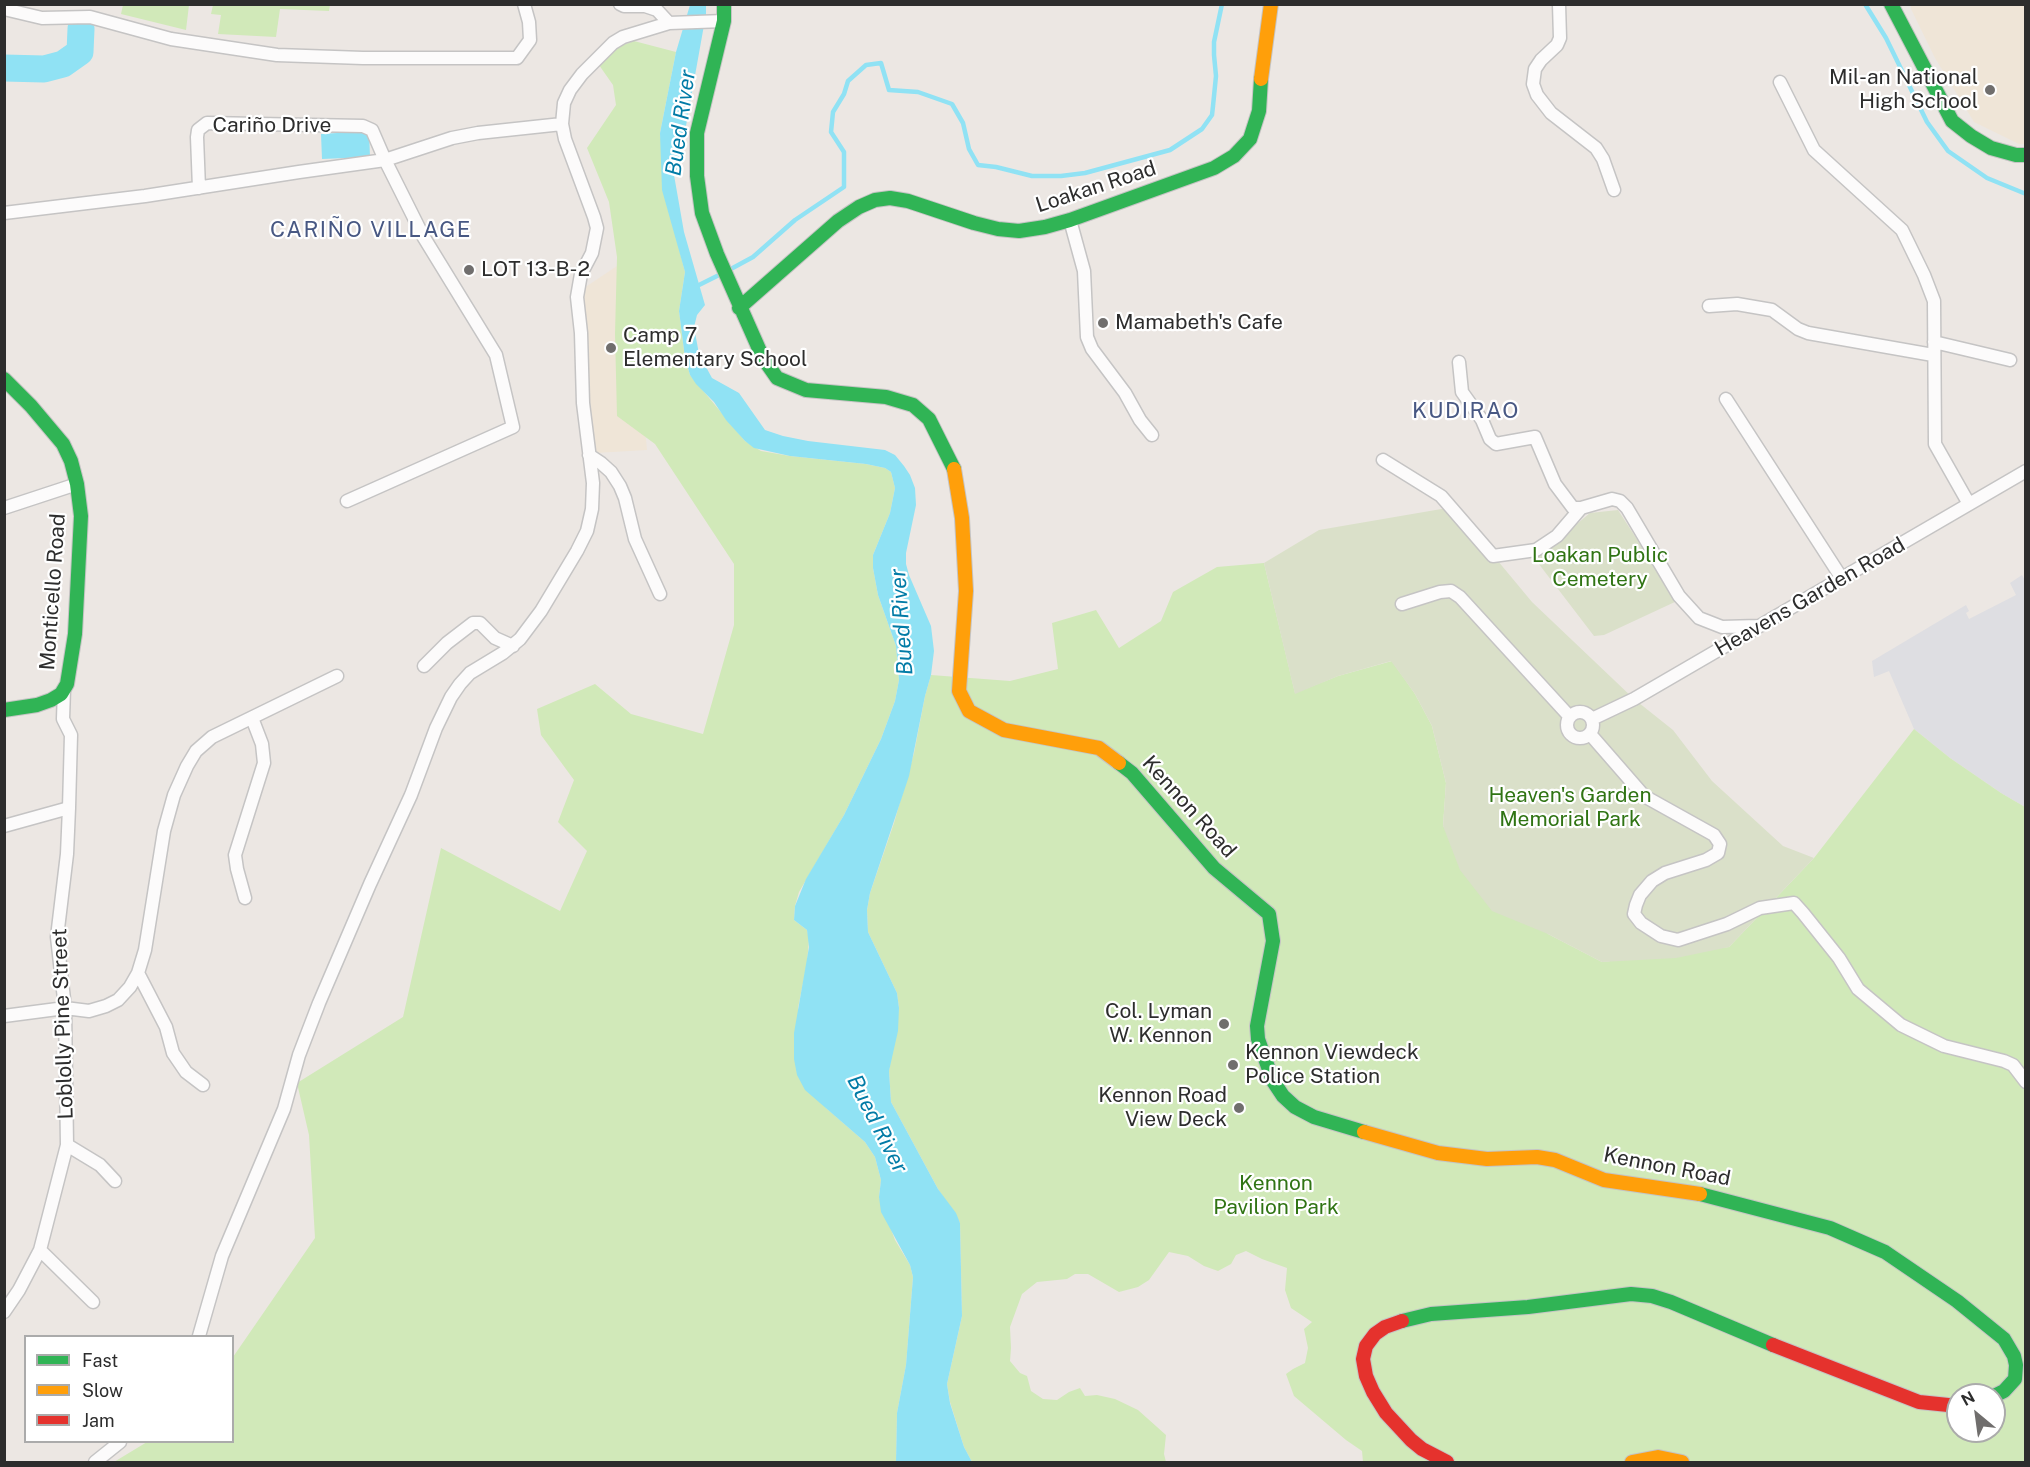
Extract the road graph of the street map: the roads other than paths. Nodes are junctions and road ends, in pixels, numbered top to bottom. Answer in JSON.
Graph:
{"nodes":[{"id":1,"x":524,"y":4,"type":"edge"},
{"id":2,"x":620,"y":4,"type":"edge"},
{"id":3,"x":724,"y":4,"type":"edge"},
{"id":4,"x":1271,"y":4,"type":"edge"},
{"id":5,"x":1559,"y":4,"type":"edge"},
{"id":6,"x":1891,"y":4,"type":"edge"},
{"id":7,"x":4,"y":9,"type":"edge"},
{"id":8,"x":718,"y":21,"type":"junction"},
{"id":9,"x":676,"y":23,"type":"junction"},
{"id":10,"x":1780,"y":82,"type":"dead end"},
{"id":11,"x":562,"y":124,"type":"junction"},
{"id":12,"x":2025,"y":155,"type":"edge"},
{"id":13,"x":385,"y":160,"type":"junction"},
{"id":14,"x":199,"y":188,"type":"junction"},
{"id":15,"x":1614,"y":190,"type":"dead end"},
{"id":16,"x":4,"y":213,"type":"edge"},
{"id":17,"x":1070,"y":220,"type":"junction"},
{"id":18,"x":1709,"y":306,"type":"dead end"},
{"id":19,"x":740,"y":308,"type":"junction"},
{"id":20,"x":1933,"y":349,"type":"junction"},
{"id":21,"x":2010,"y":360,"type":"dead end"},
{"id":22,"x":1459,"y":362,"type":"dead end"},
{"id":23,"x":4,"y":379,"type":"edge"},
{"id":24,"x":1726,"y":399,"type":"dead end"},
{"id":25,"x":1152,"y":435,"type":"dead end"},
{"id":26,"x":589,"y":455,"type":"junction"},
{"id":27,"x":1383,"y":460,"type":"dead end"},
{"id":28,"x":2025,"y":471,"type":"edge"},
{"id":29,"x":77,"y":484,"type":"junction"},
{"id":30,"x":348,"y":501,"type":"dead end"},
{"id":31,"x":1969,"y":504,"type":"junction"},
{"id":32,"x":4,"y":508,"type":"edge"},
{"id":33,"x":1581,"y":508,"type":"junction"},
{"id":34,"x":1841,"y":577,"type":"junction"},
{"id":35,"x":660,"y":594,"type":"dead end"},
{"id":36,"x":1402,"y":604,"type":"dead end"},
{"id":37,"x":1760,"y":626,"type":"junction"},
{"id":38,"x":513,"y":646,"type":"junction"},
{"id":39,"x":424,"y":666,"type":"dead end"},
{"id":40,"x":337,"y":676,"type":"dead end"},
{"id":41,"x":64,"y":689,"type":"junction"},
{"id":42,"x":4,"y":710,"type":"edge"},
{"id":43,"x":1570,"y":717,"type":"junction"},
{"id":44,"x":252,"y":718,"type":"junction"},
{"id":45,"x":1592,"y":719,"type":"junction"},
{"id":46,"x":1590,"y":734,"type":"junction"},
{"id":47,"x":69,"y":808,"type":"junction"},
{"id":48,"x":4,"y":826,"type":"edge"},
{"id":49,"x":245,"y":898,"type":"dead end"},
{"id":50,"x":138,"y":973,"type":"junction"},
{"id":51,"x":64,"y":1008,"type":"junction"},
{"id":52,"x":4,"y":1016,"type":"edge"},
{"id":53,"x":2025,"y":1082,"type":"edge"},
{"id":54,"x":203,"y":1085,"type":"dead end"},
{"id":55,"x":67,"y":1145,"type":"junction"},
{"id":56,"x":116,"y":1181,"type":"dead end"},
{"id":57,"x":40,"y":1250,"type":"junction"},
{"id":58,"x":93,"y":1302,"type":"dead end"},
{"id":59,"x":4,"y":1312,"type":"edge"},
{"id":60,"x":199,"y":1335,"type":"edge"},
{"id":61,"x":2006,"y":1388,"type":"edge"},
{"id":62,"x":1946,"y":1406,"type":"edge"},
{"id":63,"x":119,"y":1443,"type":"edge"},
{"id":64,"x":95,"y":1462,"type":"edge"},
{"id":65,"x":1447,"y":1462,"type":"edge"},
{"id":66,"x":1632,"y":1462,"type":"edge"},
{"id":67,"x":1682,"y":1462,"type":"edge"}],
"edges":[{"from":1,"to":7,"type":"street"},
{"from":2,"to":9,"type":"street"},
{"from":3,"to":8,"type":"main road","name":"Kennon Road"},
{"from":4,"to":17,"type":"main road","name":"Loakan Road"},
{"from":5,"to":15,"type":"street"},
{"from":6,"to":12,"type":"main road"},
{"from":8,"to":9,"type":"street"},
{"from":8,"to":19,"type":"main road","name":"Kennon Road"},
{"from":9,"to":11,"type":"street"},
{"from":10,"to":20,"type":"street"},
{"from":11,"to":13,"type":"street","name":"Cariño Drive"},
{"from":11,"to":26,"type":"street"},
{"from":13,"to":14,"type":"street","name":"Cariño Drive"},
{"from":13,"to":14,"type":"street","name":"Cariño Drive"},
{"from":13,"to":30,"type":"street"},
{"from":14,"to":16,"type":"street","name":"Cariño Drive"},
{"from":17,"to":19,"type":"main road","name":"Loakan Road"},
{"from":17,"to":25,"type":"street"},
{"from":18,"to":20,"type":"street"},
{"from":19,"to":61,"type":"main road","name":"Kennon Road"},
{"from":20,"to":21,"type":"street"},
{"from":20,"to":31,"type":"street"},
{"from":22,"to":33,"type":"street"},
{"from":23,"to":29,"type":"main road","name":"Monticello Road"},
{"from":24,"to":34,"type":"street"},
{"from":26,"to":35,"type":"street"},
{"from":26,"to":38,"type":"street"},
{"from":27,"to":33,"type":"street"},
{"from":28,"to":31,"type":"street","name":"Heavens Garden Road"},
{"from":29,"to":32,"type":"street"},
{"from":29,"to":41,"type":"main road","name":"Monticello Road"},
{"from":31,"to":34,"type":"street","name":"Heavens Garden Road"},
{"from":33,"to":37,"type":"street"},
{"from":34,"to":37,"type":"street","name":"Heavens Garden Road"},
{"from":36,"to":43,"type":"street"},
{"from":37,"to":45,"type":"street","name":"Heavens Garden Road"},
{"from":38,"to":39,"type":"street"},
{"from":38,"to":60,"type":"street"},
{"from":40,"to":44,"type":"street"},
{"from":41,"to":42,"type":"main road"},
{"from":41,"to":47,"type":"street","name":"Loblolly Pine Street"},
{"from":43,"to":45,"type":"street"},
{"from":43,"to":46,"type":"street"},
{"from":44,"to":49,"type":"street"},
{"from":44,"to":50,"type":"street"},
{"from":45,"to":46,"type":"street"},
{"from":46,"to":53,"type":"street"},
{"from":47,"to":48,"type":"street"},
{"from":47,"to":51,"type":"street","name":"Loblolly Pine Street"},
{"from":50,"to":51,"type":"street"},
{"from":50,"to":54,"type":"street"},
{"from":51,"to":52,"type":"street"},
{"from":51,"to":55,"type":"street","name":"Loblolly Pine Street"},
{"from":55,"to":56,"type":"street"},
{"from":55,"to":57,"type":"street","name":"Loblolly Pine Street"},
{"from":57,"to":58,"type":"street"},
{"from":57,"to":59,"type":"street","name":"Loblolly Pine Street"},
{"from":62,"to":65,"type":"main road"},
{"from":63,"to":64,"type":"street"},
{"from":66,"to":67,"type":"main road"}]}
